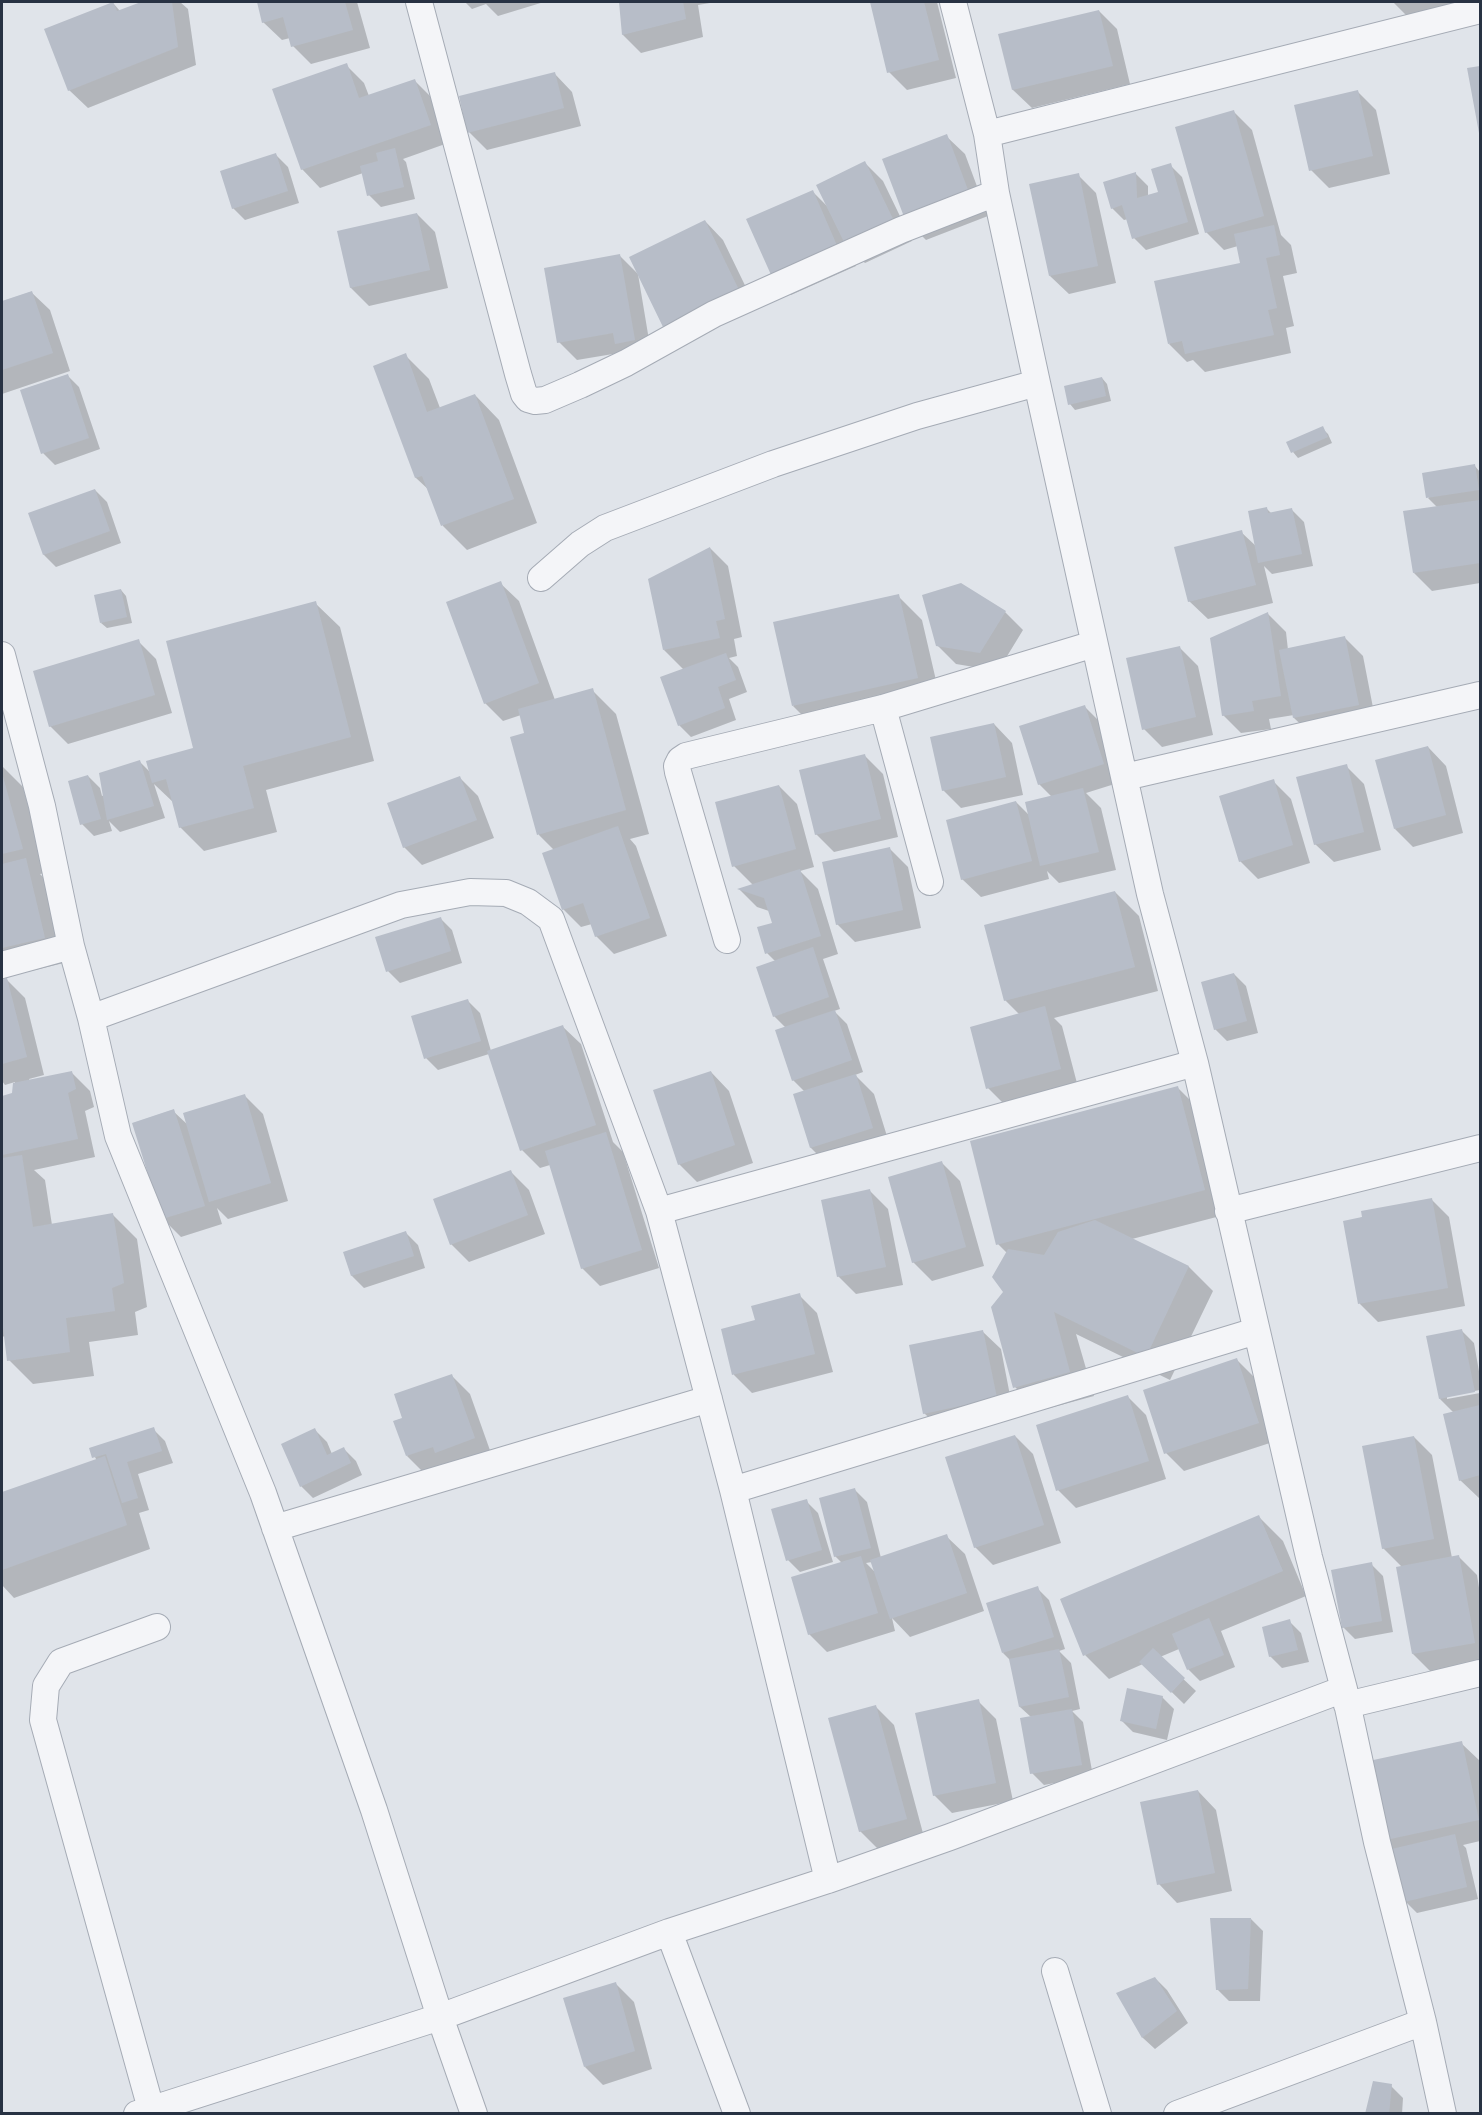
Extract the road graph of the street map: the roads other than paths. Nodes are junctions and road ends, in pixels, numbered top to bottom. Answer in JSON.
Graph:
{"nodes":[{"id":1,"x":419,"y":2,"type":"edge"},
{"id":2,"x":953,"y":2,"type":"edge"},
{"id":3,"x":1480,"y":10,"type":"edge"},
{"id":4,"x":987,"y":134,"type":"junction"},
{"id":5,"x":996,"y":192,"type":"junction"},
{"id":6,"x":1037,"y":383,"type":"junction"},
{"id":7,"x":541,"y":578,"type":"dead end"},
{"id":8,"x":1094,"y":644,"type":"junction"},
{"id":9,"x":2,"y":655,"type":"edge"},
{"id":10,"x":1480,"y":695,"type":"edge"},
{"id":11,"x":883,"y":708,"type":"junction"},
{"id":12,"x":12,"y":737,"type":"edge"},
{"id":13,"x":1125,"y":777,"type":"junction"},
{"id":14,"x":930,"y":882,"type":"dead end"},
{"id":15,"x":727,"y":940,"type":"dead end"},
{"id":16,"x":71,"y":945,"type":"junction"},
{"id":17,"x":2,"y":965,"type":"edge"},
{"id":18,"x":91,"y":1018,"type":"junction"},
{"id":19,"x":1195,"y":1063,"type":"junction"},
{"id":20,"x":1480,"y":1148,"type":"edge"},
{"id":21,"x":659,"y":1211,"type":"junction"},
{"id":22,"x":1228,"y":1211,"type":"junction"},
{"id":23,"x":1256,"y":1331,"type":"junction"},
{"id":24,"x":709,"y":1400,"type":"junction"},
{"id":25,"x":733,"y":1490,"type":"junction"},
{"id":26,"x":275,"y":1528,"type":"junction"},
{"id":27,"x":157,"y":1627,"type":"dead end"},
{"id":28,"x":1480,"y":1673,"type":"edge"},
{"id":29,"x":1346,"y":1697,"type":"junction"},
{"id":30,"x":828,"y":1880,"type":"junction"},
{"id":31,"x":669,"y":1932,"type":"junction"},
{"id":32,"x":1055,"y":1971,"type":"dead end"},
{"id":33,"x":440,"y":2018,"type":"junction"},
{"id":34,"x":1423,"y":2022,"type":"junction"},
{"id":35,"x":144,"y":2111,"type":"edge"},
{"id":36,"x":474,"y":2114,"type":"edge"},
{"id":37,"x":737,"y":2114,"type":"edge"},
{"id":38,"x":1098,"y":2114,"type":"edge"},
{"id":39,"x":1177,"y":2114,"type":"edge"},
{"id":40,"x":1443,"y":2114,"type":"edge"}],
"edges":[{"from":1,"to":5,"type":"street"},
{"from":2,"to":4,"type":"street"},
{"from":3,"to":4,"type":"street"},
{"from":4,"to":5,"type":"street"},
{"from":5,"to":6,"type":"street"},
{"from":6,"to":7,"type":"street"},
{"from":6,"to":8,"type":"street"},
{"from":8,"to":11,"type":"street"},
{"from":8,"to":13,"type":"street"},
{"from":9,"to":12,"type":"street"},
{"from":10,"to":13,"type":"street"},
{"from":11,"to":14,"type":"street"},
{"from":11,"to":15,"type":"street"},
{"from":12,"to":16,"type":"street"},
{"from":13,"to":19,"type":"street"},
{"from":16,"to":17,"type":"street"},
{"from":16,"to":18,"type":"street"},
{"from":18,"to":21,"type":"street"},
{"from":18,"to":26,"type":"street"},
{"from":19,"to":21,"type":"street"},
{"from":19,"to":22,"type":"street"},
{"from":20,"to":22,"type":"street"},
{"from":21,"to":24,"type":"street"},
{"from":22,"to":23,"type":"street"},
{"from":23,"to":25,"type":"street"},
{"from":23,"to":29,"type":"street"},
{"from":24,"to":25,"type":"street"},
{"from":24,"to":26,"type":"street"},
{"from":25,"to":30,"type":"street"},
{"from":26,"to":33,"type":"street"},
{"from":27,"to":35,"type":"street"},
{"from":28,"to":29,"type":"street"},
{"from":29,"to":30,"type":"street"},
{"from":29,"to":34,"type":"street"},
{"from":30,"to":31,"type":"street"},
{"from":31,"to":33,"type":"street"},
{"from":31,"to":37,"type":"street"},
{"from":32,"to":38,"type":"street"},
{"from":33,"to":35,"type":"street"},
{"from":33,"to":36,"type":"street"},
{"from":34,"to":39,"type":"street"},
{"from":34,"to":40,"type":"street"}]}
